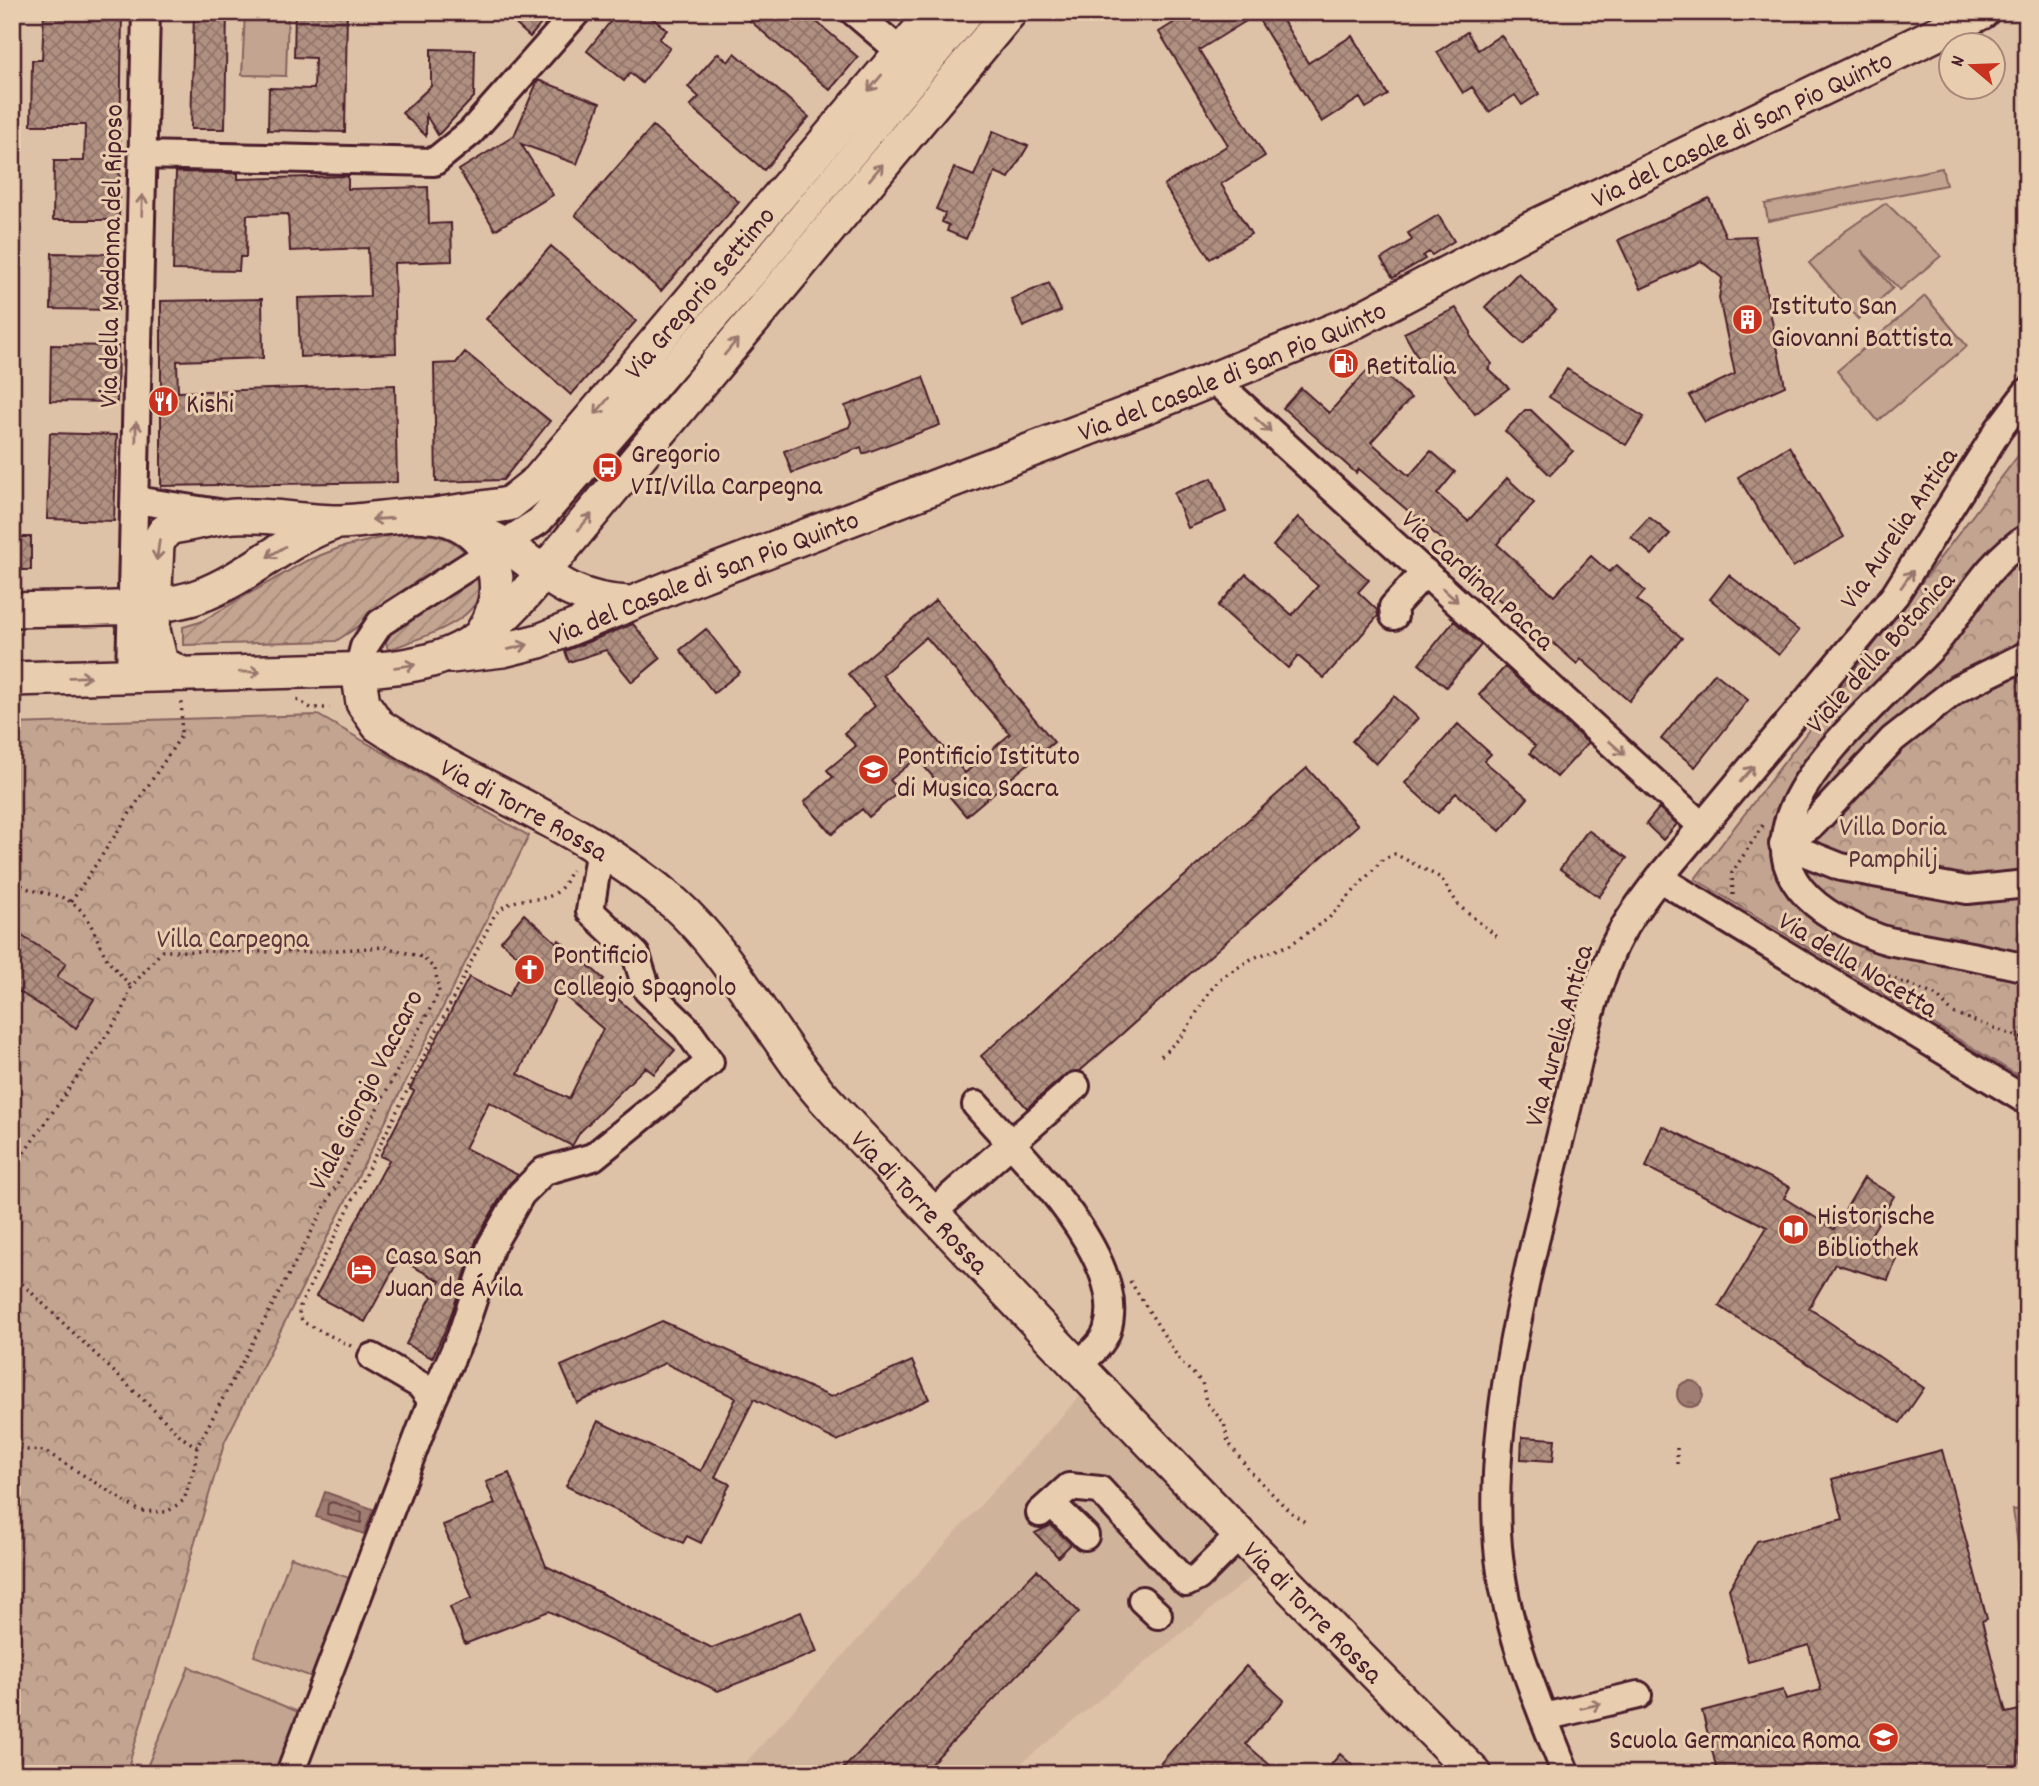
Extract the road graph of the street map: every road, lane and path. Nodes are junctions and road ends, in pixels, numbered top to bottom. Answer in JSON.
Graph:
{"nodes":[{"id":1,"x":146,"y":12,"type":"edge"},
{"id":2,"x":577,"y":12,"type":"edge"},
{"id":3,"x":854,"y":12,"type":"edge"},
{"id":4,"x":935,"y":12,"type":"edge"},
{"id":5,"x":971,"y":12,"type":"edge"},
{"id":6,"x":1010,"y":12,"type":"edge"},
{"id":7,"x":1982,"y":12,"type":"edge"},
{"id":8,"x":901,"y":52,"type":"junction"},
{"id":9,"x":143,"y":155,"type":"junction"},
{"id":10,"x":1213,"y":379,"type":"junction"},
{"id":11,"x":2027,"y":392,"type":"edge"},
{"id":12,"x":135,"y":500,"type":"junction"},
{"id":13,"x":234,"y":516,"type":"junction"},
{"id":14,"x":427,"y":516,"type":"junction"},
{"id":15,"x":337,"y":522,"type":"junction"},
{"id":16,"x":2027,"y":538,"type":"edge"},
{"id":17,"x":495,"y":548,"type":"junction"},
{"id":18,"x":1425,"y":572,"type":"junction"},
{"id":19,"x":542,"y":574,"type":"junction"},
{"id":20,"x":628,"y":603,"type":"junction"},
{"id":21,"x":143,"y":606,"type":"junction"},
{"id":22,"x":12,"y":610,"type":"edge"},
{"id":23,"x":1394,"y":616,"type":"dead end"},
{"id":24,"x":461,"y":650,"type":"junction"},
{"id":25,"x":2027,"y":655,"type":"edge"},
{"id":26,"x":358,"y":670,"type":"junction"},
{"id":27,"x":182,"y":674,"type":"junction"},
{"id":28,"x":130,"y":675,"type":"junction"},
{"id":29,"x":12,"y":679,"type":"edge"},
{"id":30,"x":297,"y":700,"type":"dead end"},
{"id":31,"x":330,"y":708,"type":"dead end"},
{"id":32,"x":1702,"y":825,"type":"junction"},
{"id":33,"x":1783,"y":844,"type":"junction"},
{"id":34,"x":596,"y":846,"type":"junction"},
{"id":35,"x":12,"y":875,"type":"edge"},
{"id":36,"x":1659,"y":878,"type":"junction"},
{"id":37,"x":2027,"y":884,"type":"edge"},
{"id":38,"x":71,"y":902,"type":"junction"},
{"id":39,"x":1500,"y":939,"type":"dead end"},
{"id":40,"x":2027,"y":968,"type":"edge"},
{"id":41,"x":131,"y":987,"type":"junction"},
{"id":42,"x":1161,"y":1056,"type":"dead end"},
{"id":43,"x":1076,"y":1086,"type":"dead end"},
{"id":44,"x":2027,"y":1101,"type":"edge"},
{"id":45,"x":976,"y":1105,"type":"dead end"},
{"id":46,"x":1010,"y":1144,"type":"junction"},
{"id":47,"x":12,"y":1170,"type":"edge"},
{"id":48,"x":932,"y":1213,"type":"junction"},
{"id":49,"x":1102,"y":1272,"type":"junction"},
{"id":50,"x":12,"y":1274,"type":"edge"},
{"id":51,"x":372,"y":1357,"type":"joint"},
{"id":52,"x":1075,"y":1367,"type":"junction"},
{"id":53,"x":432,"y":1401,"type":"junction"},
{"id":54,"x":1677,"y":1444,"type":"dead end"},
{"id":55,"x":197,"y":1447,"type":"junction"},
{"id":56,"x":12,"y":1449,"type":"edge"},
{"id":57,"x":1677,"y":1464,"type":"dead end"},
{"id":58,"x":1305,"y":1522,"type":"dead end"},
{"id":59,"x":1085,"y":1536,"type":"dead end"},
{"id":60,"x":1238,"y":1536,"type":"junction"},
{"id":61,"x":1638,"y":1695,"type":"dead end"},
{"id":62,"x":1544,"y":1717,"type":"junction"},
{"id":63,"x":290,"y":1774,"type":"edge"},
{"id":64,"x":1475,"y":1774,"type":"edge"},
{"id":65,"x":1566,"y":1774,"type":"edge"}],
"edges":[{"from":1,"to":9,"type":"street","name":"Via della Madonna del Riposo"},
{"from":2,"to":9,"type":"street"},
{"from":3,"to":8,"type":"street"},
{"from":4,"to":8,"type":"main road","name":"Via Gregorio Settimo"},
{"from":5,"to":17,"type":"street","name":"Via Gregorio Settimo"},
{"from":19,"to":6,"type":"main road","one_way":true},
{"from":7,"to":10,"type":"main road","name":"Via del Casale di San Pio Quinto"},
{"from":8,"to":14,"type":"main road","name":"Via Gregorio Settimo","one_way":true},
{"from":12,"to":9,"type":"street","name":"Via della Madonna del Riposo","one_way":true},
{"from":10,"to":18,"type":"street","name":"Via Cardinal Pacca","one_way":true},
{"from":10,"to":20,"type":"main road","name":"Via del Casale di San Pio Quinto"},
{"from":32,"to":11,"type":"street","name":"Via Aurelia Antica","one_way":true},
{"from":12,"to":13,"type":"street"},
{"from":12,"to":21,"type":"street","name":"Via della Madonna del Riposo"},
{"from":13,"to":15,"type":"main road"},
{"from":13,"to":21,"type":"main road","one_way":true},
{"from":14,"to":15,"type":"main road","name":"Via Gregorio Settimo","one_way":true},
{"from":14,"to":17,"type":"main road"},
{"from":15,"to":21,"type":"main road","one_way":true},
{"from":16,"to":33,"type":"street","name":"Viale della Botanica"},
{"from":17,"to":19,"type":"main road"},
{"from":17,"to":24,"type":"main road"},
{"from":17,"to":26,"type":"street","name":"Via Gregorio Settimo"},
{"from":18,"to":23,"type":"street"},
{"from":18,"to":32,"type":"street","name":"Via Cardinal Pacca","one_way":true},
{"from":19,"to":20,"type":"main road"},
{"from":19,"to":24,"type":"main road"},
{"from":24,"to":20,"type":"main road","name":"Via del Casale di San Pio Quinto","one_way":true},
{"from":21,"to":22,"type":"main road"},
{"from":21,"to":27,"type":"main road"},
{"from":21,"to":28,"type":"street","name":"Via della Madonna del Riposo"},
{"from":26,"to":24,"type":"main road","name":"Via del Casale di San Pio Quinto","one_way":true},
{"from":25,"to":33,"type":"street"},
{"from":27,"to":26,"type":"main road","name":"Via del Casale di San Pio Quinto","one_way":true},
{"from":26,"to":34,"type":"main road","name":"Via di Torre Rossa"},
{"from":27,"to":28,"type":"main road","name":"Via del Casale di San Pio Quinto"},
{"from":27,"to":38,"type":"path"},
{"from":29,"to":28,"type":"main road","name":"Via del Casale di San Pio Quinto","one_way":true},
{"from":30,"to":31,"type":"path"},
{"from":32,"to":36,"type":"street","name":"Via Aurelia Antica"},
{"from":33,"to":37,"type":"street"},
{"from":33,"to":40,"type":"street"},
{"from":34,"to":48,"type":"main road","name":"Via di Torre Rossa"},
{"from":34,"to":51,"type":"path"},
{"from":34,"to":53,"type":"street"},
{"from":35,"to":38,"type":"path"},
{"from":36,"to":44,"type":"street","name":"Via della Nocetta"},
{"from":36,"to":62,"type":"street","name":"Via Aurelia Antica"},
{"from":38,"to":41,"type":"path"},
{"from":39,"to":42,"type":"path"},
{"from":41,"to":47,"type":"path","name":"Viale Giorgio Vaccaro"},
{"from":41,"to":55,"type":"path","name":"Viale Giorgio Vaccaro"},
{"from":43,"to":46,"type":"street"},
{"from":45,"to":46,"type":"street"},
{"from":46,"to":48,"type":"street"},
{"from":46,"to":49,"type":"street"},
{"from":48,"to":52,"type":"main road","name":"Via di Torre Rossa"},
{"from":49,"to":52,"type":"street"},
{"from":49,"to":58,"type":"path"},
{"from":50,"to":55,"type":"path"},
{"from":51,"to":53,"type":"street"},
{"from":52,"to":60,"type":"main road","name":"Via di Torre Rossa"},
{"from":53,"to":63,"type":"street"},
{"from":54,"to":57,"type":"path"},
{"from":55,"to":56,"type":"path","name":"Viale Giorgio Vaccaro"},
{"from":59,"to":60,"type":"street"},
{"from":60,"to":64,"type":"main road","name":"Via di Torre Rossa"},
{"from":62,"to":61,"type":"street","one_way":true},
{"from":62,"to":65,"type":"street","name":"Via Aurelia Antica"}]}
